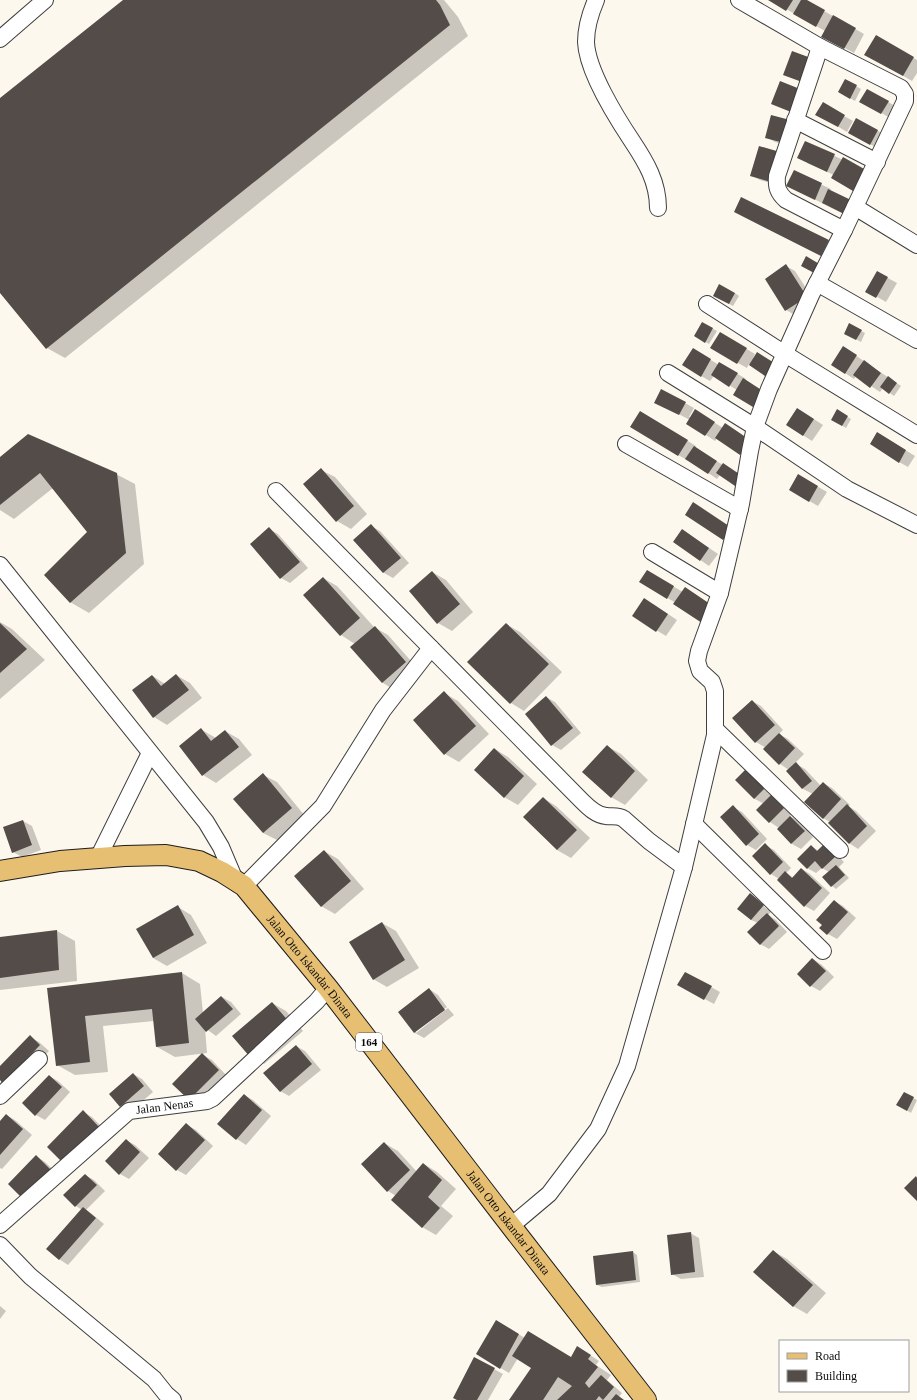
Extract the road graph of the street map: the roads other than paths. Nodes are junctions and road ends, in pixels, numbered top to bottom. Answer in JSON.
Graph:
{"nodes":[{"id":1,"x":45,"y":0,"type":"edge"},
{"id":2,"x":596,"y":0,"type":"edge"},
{"id":3,"x":739,"y":0,"type":"edge"},
{"id":4,"x":0,"y":40,"type":"edge"},
{"id":5,"x":820,"y":46,"type":"junction"},
{"id":6,"x":795,"y":120,"type":"junction"},
{"id":7,"x":877,"y":162,"type":"junction"},
{"id":8,"x":855,"y":207,"type":"junction"},
{"id":9,"x":658,"y":208,"type":"dead end"},
{"id":10,"x":844,"y":230,"type":"junction"},
{"id":11,"x":917,"y":246,"type":"edge"},
{"id":12,"x":817,"y":283,"type":"junction"},
{"id":13,"x":707,"y":304,"type":"dead end"},
{"id":14,"x":917,"y":340,"type":"edge"},
{"id":15,"x":785,"y":354,"type":"junction"},
{"id":16,"x":668,"y":373,"type":"dead end"},
{"id":17,"x":755,"y":427,"type":"junction"},
{"id":18,"x":917,"y":435,"type":"edge"},
{"id":19,"x":626,"y":444,"type":"dead end"},
{"id":20,"x":276,"y":491,"type":"dead end"},
{"id":21,"x":740,"y":509,"type":"junction"},
{"id":22,"x":917,"y":525,"type":"edge"},
{"id":23,"x":652,"y":552,"type":"dead end"},
{"id":24,"x":0,"y":565,"type":"edge"},
{"id":25,"x":720,"y":593,"type":"junction"},
{"id":26,"x":431,"y":648,"type":"junction"},
{"id":27,"x":715,"y":729,"type":"junction"},
{"id":28,"x":150,"y":753,"type":"junction"},
{"id":29,"x":694,"y":824,"type":"junction"},
{"id":30,"x":840,"y":850,"type":"dead end"},
{"id":31,"x":98,"y":858,"type":"junction"},
{"id":32,"x":684,"y":867,"type":"junction"},
{"id":33,"x":0,"y":871,"type":"edge"},
{"id":34,"x":240,"y":883,"type":"junction"},
{"id":35,"x":823,"y":951,"type":"dead end"},
{"id":36,"x":328,"y":988,"type":"junction"},
{"id":37,"x":39,"y":1060,"type":"dead end"},
{"id":38,"x":0,"y":1096,"type":"edge"},
{"id":39,"x":0,"y":1225,"type":"edge"},
{"id":40,"x":511,"y":1226,"type":"junction"},
{"id":41,"x":0,"y":1245,"type":"edge"},
{"id":42,"x":173,"y":1400,"type":"edge"},
{"id":43,"x":646,"y":1400,"type":"edge"}],
"edges":[{"from":1,"to":4,"type":"street"},
{"from":2,"to":9,"type":"street"},
{"from":3,"to":5,"type":"street"},
{"from":5,"to":6,"type":"street"},
{"from":5,"to":7,"type":"street"},
{"from":6,"to":7,"type":"street"},
{"from":6,"to":10,"type":"street"},
{"from":7,"to":8,"type":"street"},
{"from":8,"to":10,"type":"street"},
{"from":8,"to":11,"type":"street"},
{"from":10,"to":12,"type":"street"},
{"from":12,"to":14,"type":"street"},
{"from":12,"to":15,"type":"street"},
{"from":13,"to":15,"type":"street"},
{"from":15,"to":17,"type":"street"},
{"from":15,"to":18,"type":"street"},
{"from":16,"to":17,"type":"street"},
{"from":17,"to":21,"type":"street"},
{"from":17,"to":22,"type":"street"},
{"from":19,"to":21,"type":"street"},
{"from":20,"to":26,"type":"street"},
{"from":21,"to":25,"type":"street"},
{"from":23,"to":25,"type":"street"},
{"from":24,"to":28,"type":"street"},
{"from":25,"to":27,"type":"street"},
{"from":26,"to":32,"type":"street"},
{"from":26,"to":34,"type":"street"},
{"from":27,"to":29,"type":"street"},
{"from":27,"to":30,"type":"street"},
{"from":28,"to":31,"type":"street"},
{"from":28,"to":34,"type":"street"},
{"from":29,"to":32,"type":"street"},
{"from":29,"to":35,"type":"street"},
{"from":31,"to":33,"type":"main road","name":"Jalan Otto Iskandar Dinata","number":"164"},
{"from":31,"to":34,"type":"main road","name":"Jalan Otto Iskandar Dinata","number":"164"},
{"from":32,"to":40,"type":"street"},
{"from":34,"to":36,"type":"main road","name":"Jalan Otto Iskandar Dinata","number":"164"},
{"from":36,"to":39,"type":"street","name":"Jalan Nenas"},
{"from":36,"to":40,"type":"main road","name":"Jalan Otto Iskandar Dinata","number":"164"},
{"from":37,"to":38,"type":"street"},
{"from":40,"to":43,"type":"main road","name":"Jalan Otto Iskandar Dinata","number":"164"},
{"from":41,"to":42,"type":"street"}]}
